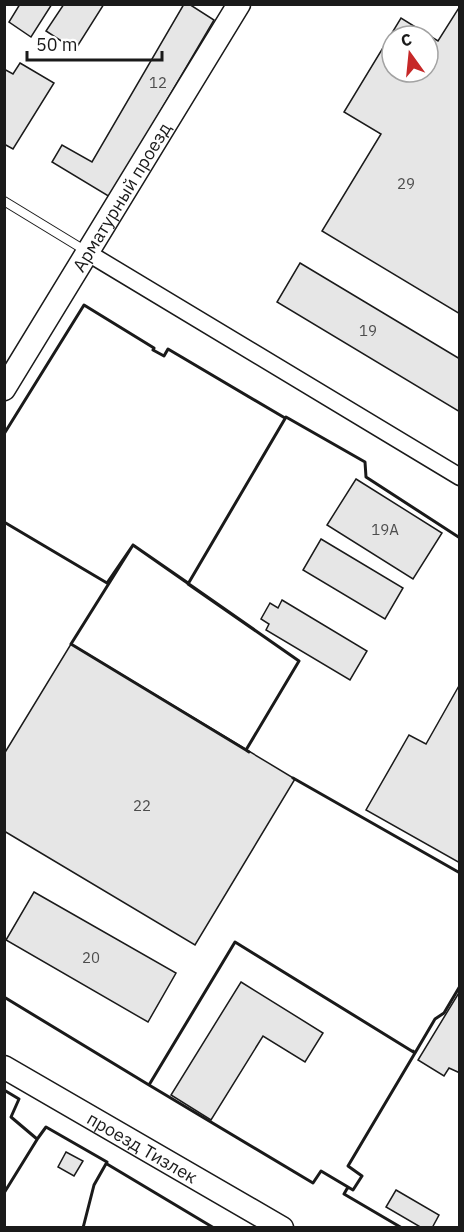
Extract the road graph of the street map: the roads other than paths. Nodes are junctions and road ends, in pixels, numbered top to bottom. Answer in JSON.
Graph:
{"nodes":[{"id":1,"x":239,"y":4,"type":"edge"},
{"id":2,"x":4,"y":201,"type":"edge"},
{"id":3,"x":88,"y":253,"type":"junction"},
{"id":4,"x":4,"y":389,"type":"edge"},
{"id":5,"x":459,"y":477,"type":"edge"},
{"id":6,"x":4,"y":1067,"type":"edge"},
{"id":7,"x":282,"y":1227,"type":"edge"}],
"edges":[{"from":1,"to":3,"type":"street","name":"Арматурный проезд"},
{"from":2,"to":3,"type":"lane"},
{"from":3,"to":4,"type":"street","name":"Арматурный проезд"},
{"from":3,"to":5,"type":"street"},
{"from":6,"to":7,"type":"street","name":"проезд Тизлек"}]}
